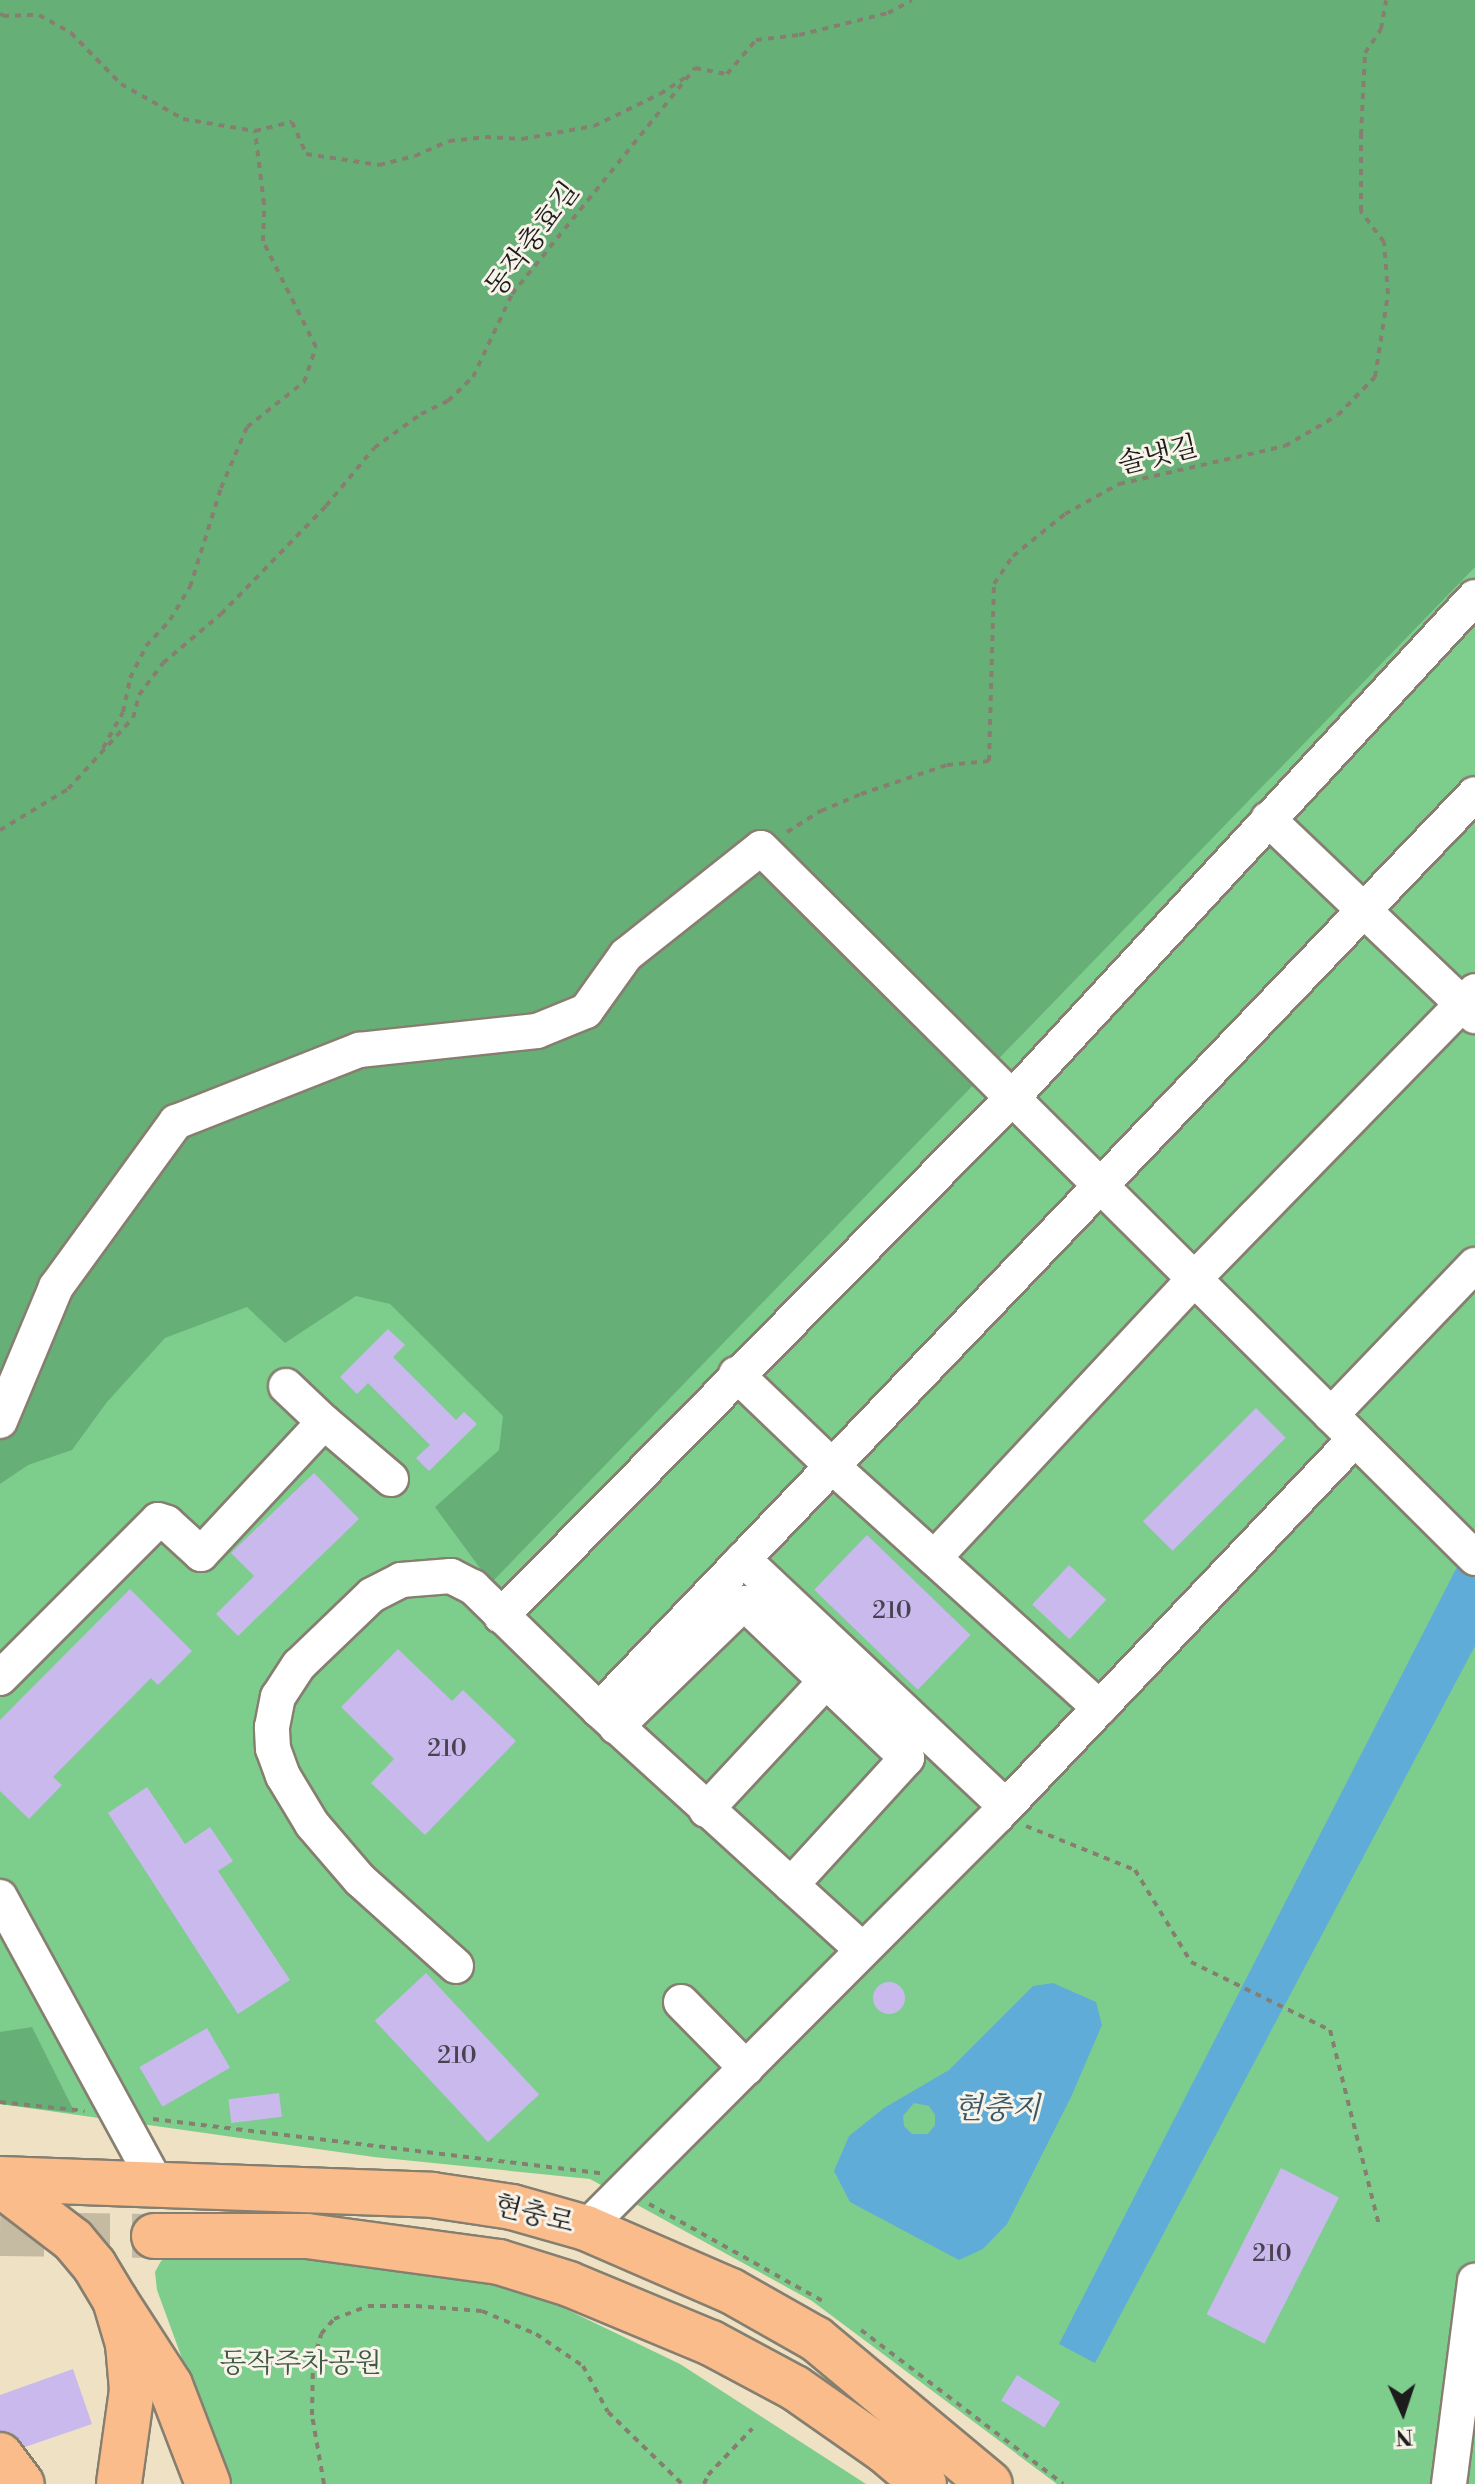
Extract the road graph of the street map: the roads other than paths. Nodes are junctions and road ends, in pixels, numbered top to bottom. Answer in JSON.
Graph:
{"nodes":[{"id":1,"x":1475,"y":597,"type":"edge"},
{"id":2,"x":1475,"y":794,"type":"edge"},
{"id":3,"x":1268,"y":819,"type":"junction"},
{"id":4,"x":1364,"y":910,"type":"junction"},
{"id":5,"x":1471,"y":1004,"type":"edge"},
{"id":6,"x":1012,"y":1098,"type":"junction"},
{"id":7,"x":1100,"y":1186,"type":"junction"},
{"id":8,"x":1475,"y":1265,"type":"edge"},
{"id":9,"x":1194,"y":1279,"type":"junction"},
{"id":10,"x":736,"y":1374,"type":"junction"},
{"id":11,"x":286,"y":1386,"type":"dead end"},
{"id":12,"x":1331,"y":1415,"type":"junction"},
{"id":13,"x":0,"y":1421,"type":"edge"},
{"id":14,"x":324,"y":1422,"type":"junction"},
{"id":15,"x":1355,"y":1439,"type":"junction"},
{"id":16,"x":832,"y":1466,"type":"junction"},
{"id":17,"x":391,"y":1479,"type":"dead end"},
{"id":18,"x":1470,"y":1542,"type":"edge"},
{"id":19,"x":934,"y":1558,"type":"junction"},
{"id":20,"x":743,"y":1559,"type":"junction"},
{"id":21,"x":501,"y":1616,"type":"junction"},
{"id":22,"x":0,"y":1678,"type":"edge"},
{"id":23,"x":826,"y":1681,"type":"junction"},
{"id":24,"x":1100,"y":1708,"type":"junction"},
{"id":25,"x":608,"y":1719,"type":"junction"},
{"id":26,"x":706,"y":1810,"type":"junction"},
{"id":27,"x":1002,"y":1811,"type":"junction"},
{"id":28,"x":791,"y":1885,"type":"junction"},
{"id":29,"x":0,"y":1897,"type":"edge"},
{"id":30,"x":863,"y":1950,"type":"junction"},
{"id":31,"x":456,"y":1966,"type":"dead end"},
{"id":32,"x":681,"y":2002,"type":"dead end"},
{"id":33,"x":746,"y":2068,"type":"junction"},
{"id":34,"x":0,"y":2181,"type":"edge"},
{"id":35,"x":158,"y":2187,"type":"junction"},
{"id":36,"x":586,"y":2228,"type":"junction"},
{"id":37,"x":154,"y":2236,"type":"tunnel mouth"},
{"id":38,"x":1475,"y":2281,"type":"edge"},
{"id":39,"x":115,"y":2300,"type":"junction"},
{"id":40,"x":0,"y":2455,"type":"edge"},
{"id":41,"x":22,"y":2484,"type":"edge"},
{"id":42,"x":119,"y":2484,"type":"edge"},
{"id":43,"x":208,"y":2484,"type":"edge"},
{"id":44,"x":924,"y":2484,"type":"edge"},
{"id":45,"x":990,"y":2484,"type":"edge"},
{"id":46,"x":1449,"y":2484,"type":"edge"}],
"edges":[{"from":1,"to":3,"type":"lane"},
{"from":2,"to":4,"type":"lane"},
{"from":3,"to":4,"type":"lane"},
{"from":3,"to":6,"type":"lane"},
{"from":4,"to":5,"type":"lane"},
{"from":4,"to":7,"type":"lane"},
{"from":5,"to":9,"type":"lane"},
{"from":6,"to":7,"type":"lane"},
{"from":6,"to":10,"type":"lane"},
{"from":6,"to":13,"type":"lane"},
{"from":7,"to":9,"type":"lane"},
{"from":7,"to":16,"type":"lane"},
{"from":8,"to":12,"type":"lane"},
{"from":9,"to":12,"type":"lane"},
{"from":9,"to":19,"type":"lane"},
{"from":10,"to":16,"type":"lane"},
{"from":10,"to":21,"type":"lane"},
{"from":11,"to":14,"type":"lane"},
{"from":12,"to":15,"type":"lane"},
{"from":14,"to":17,"type":"lane"},
{"from":14,"to":22,"type":"lane"},
{"from":15,"to":18,"type":"lane"},
{"from":15,"to":24,"type":"lane"},
{"from":16,"to":19,"type":"lane"},
{"from":16,"to":20,"type":"lane"},
{"from":19,"to":24,"type":"lane"},
{"from":20,"to":25,"type":"lane"},
{"from":20,"to":27,"type":"lane"},
{"from":21,"to":25,"type":"lane"},
{"from":21,"to":31,"type":"lane"},
{"from":23,"to":25,"type":"lane"},
{"from":23,"to":26,"type":"lane"},
{"from":23,"to":28,"type":"lane"},
{"from":24,"to":27,"type":"lane"},
{"from":25,"to":26,"type":"lane"},
{"from":26,"to":28,"type":"lane"},
{"from":27,"to":30,"type":"lane"},
{"from":28,"to":30,"type":"lane"},
{"from":29,"to":35,"type":"lane"},
{"from":30,"to":33,"type":"lane"},
{"from":32,"to":33,"type":"lane"},
{"from":33,"to":36,"type":"lane"},
{"from":34,"to":35,"type":"main road","name":"현충로"},
{"from":34,"to":39,"type":"main road"},
{"from":35,"to":36,"type":"main road","name":"현충로"},
{"from":36,"to":45,"type":"main road","name":"현충로"},
{"from":37,"to":44,"type":"main road","name":"현충로"},
{"from":38,"to":46,"type":"lane"},
{"from":39,"to":42,"type":"main road"},
{"from":39,"to":43,"type":"main road"},
{"from":40,"to":41,"type":"main road"}]}
